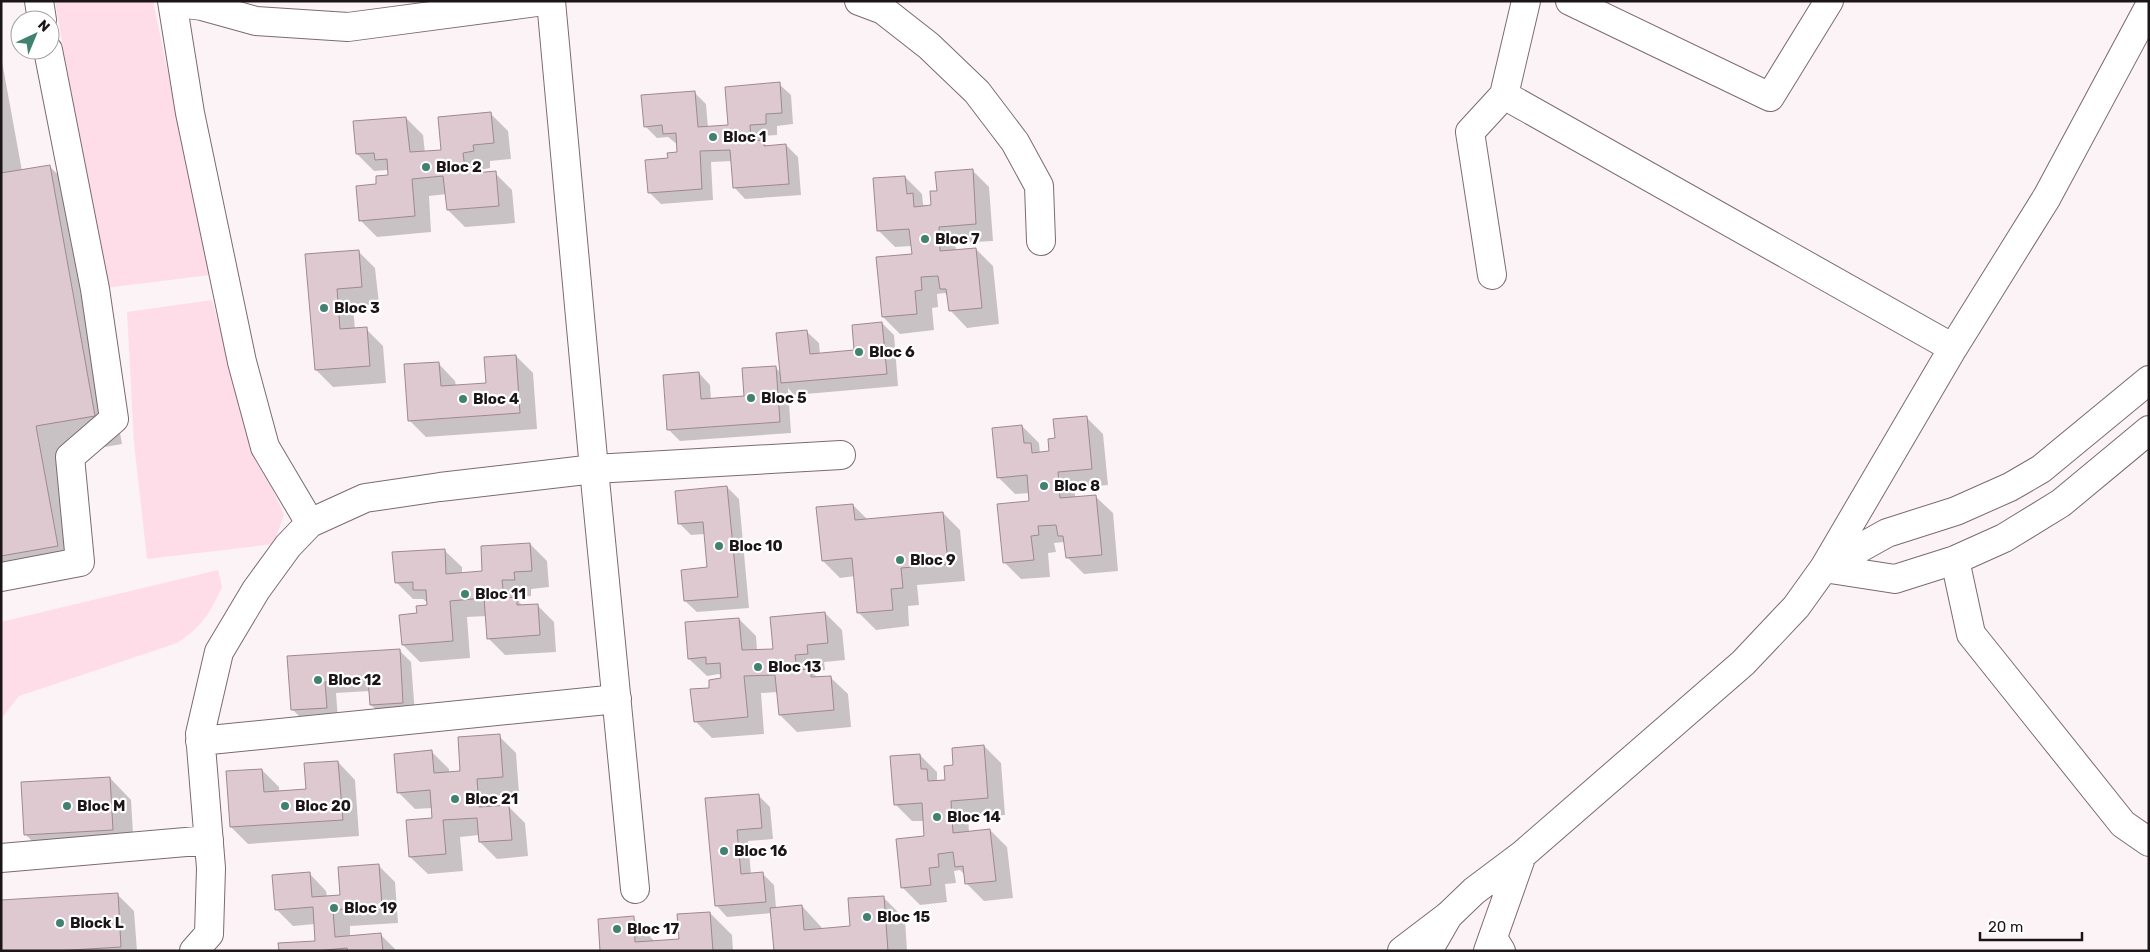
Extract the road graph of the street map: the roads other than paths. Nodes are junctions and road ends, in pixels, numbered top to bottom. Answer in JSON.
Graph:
{"nodes":[{"id":1,"x":544,"y":1,"type":"edge"},
{"id":2,"x":551,"y":1,"type":"edge"},
{"id":3,"x":859,"y":1,"type":"edge"},
{"id":4,"x":1526,"y":1,"type":"edge"},
{"id":5,"x":1570,"y":1,"type":"edge"},
{"id":6,"x":1829,"y":1,"type":"edge"},
{"id":7,"x":172,"y":2,"type":"edge"},
{"id":8,"x":2149,"y":7,"type":"edge"},
{"id":9,"x":50,"y":60,"type":"edge"},
{"id":10,"x":1504,"y":95,"type":"junction"},
{"id":11,"x":1041,"y":241,"type":"dead end"},
{"id":12,"x":1492,"y":275,"type":"dead end"},
{"id":13,"x":1953,"y":348,"type":"junction"},
{"id":14,"x":2149,"y":380,"type":"edge"},
{"id":15,"x":2149,"y":430,"type":"edge"},
{"id":16,"x":841,"y":455,"type":"dead end"},
{"id":17,"x":594,"y":469,"type":"junction"},
{"id":18,"x":310,"y":523,"type":"junction"},
{"id":19,"x":1955,"y":560,"type":"junction"},
{"id":20,"x":1824,"y":568,"type":"junction"},
{"id":21,"x":1,"y":577,"type":"edge"},
{"id":22,"x":617,"y":699,"type":"junction"},
{"id":23,"x":200,"y":741,"type":"junction"},
{"id":24,"x":208,"y":840,"type":"junction"},
{"id":25,"x":2149,"y":842,"type":"edge"},
{"id":26,"x":1522,"y":855,"type":"junction"},
{"id":27,"x":1,"y":858,"type":"edge"},
{"id":28,"x":635,"y":889,"type":"dead end"},
{"id":29,"x":1448,"y":916,"type":"junction"},
{"id":30,"x":1494,"y":947,"type":"edge"},
{"id":31,"x":194,"y":951,"type":"edge"},
{"id":32,"x":1402,"y":951,"type":"edge"},
{"id":33,"x":1428,"y":951,"type":"edge"}],
"edges":[{"from":1,"to":7,"type":"street"},
{"from":2,"to":17,"type":"street"},
{"from":3,"to":11,"type":"street"},
{"from":4,"to":10,"type":"street"},
{"from":5,"to":6,"type":"street"},
{"from":7,"to":18,"type":"street"},
{"from":8,"to":13,"type":"street"},
{"from":9,"to":21,"type":"street"},
{"from":10,"to":12,"type":"street"},
{"from":10,"to":13,"type":"street"},
{"from":13,"to":20,"type":"street"},
{"from":14,"to":20,"type":"street"},
{"from":15,"to":19,"type":"street"},
{"from":16,"to":17,"type":"street"},
{"from":17,"to":18,"type":"street"},
{"from":17,"to":22,"type":"street"},
{"from":18,"to":23,"type":"street"},
{"from":19,"to":20,"type":"street"},
{"from":19,"to":25,"type":"street"},
{"from":20,"to":26,"type":"street"},
{"from":22,"to":23,"type":"street"},
{"from":22,"to":28,"type":"street"},
{"from":23,"to":24,"type":"street"},
{"from":24,"to":27,"type":"street"},
{"from":24,"to":31,"type":"street"},
{"from":26,"to":29,"type":"street"},
{"from":26,"to":30,"type":"street"},
{"from":29,"to":32,"type":"street"},
{"from":29,"to":33,"type":"street"}]}
